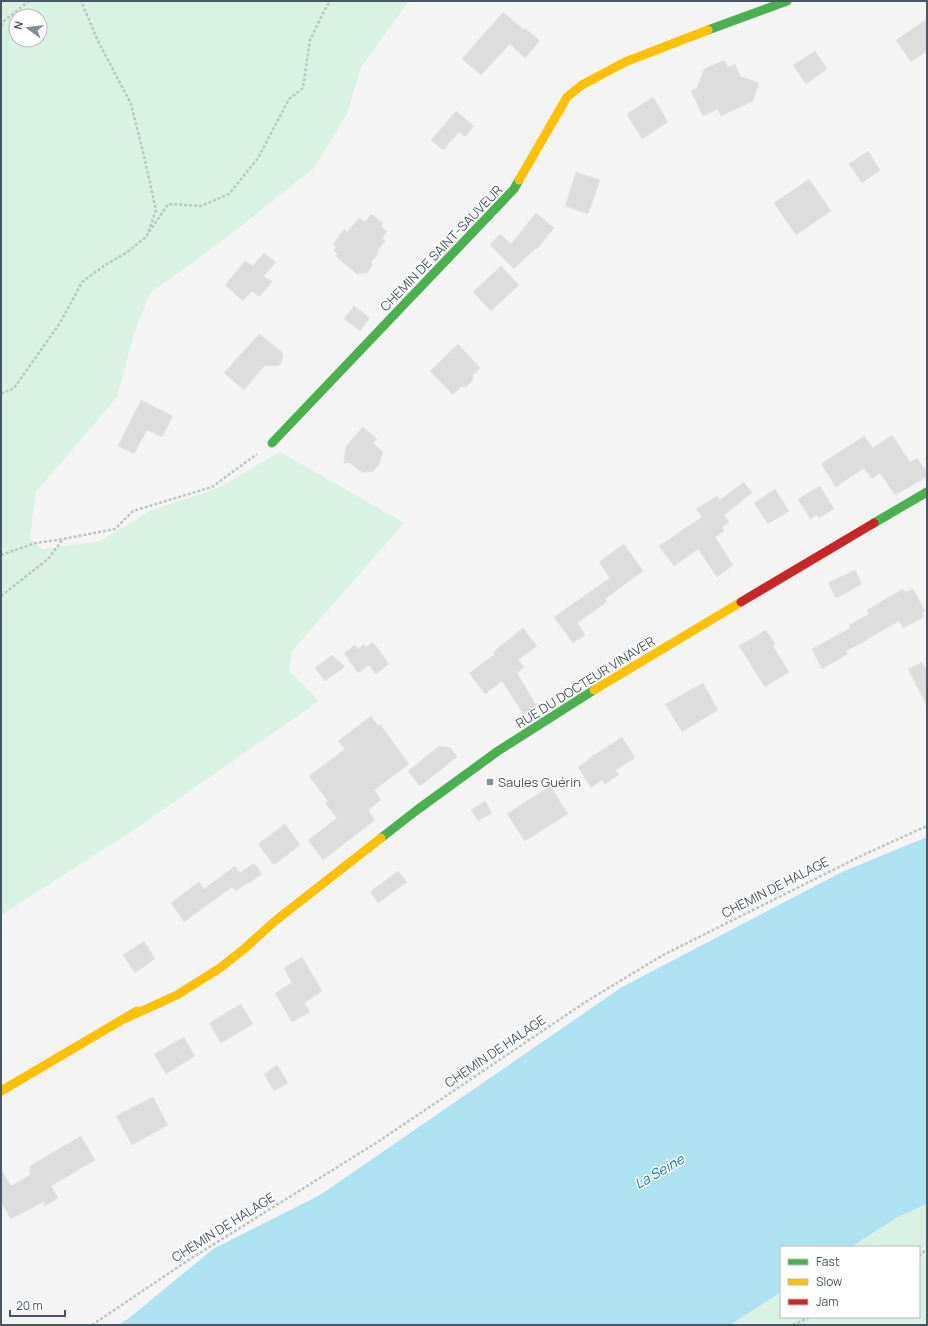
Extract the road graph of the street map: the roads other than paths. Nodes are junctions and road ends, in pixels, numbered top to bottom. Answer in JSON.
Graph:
{"nodes":[{"id":1,"x":787,"y":1,"type":"edge"},
{"id":2,"x":272,"y":443,"type":"road end"},
{"id":3,"x":927,"y":492,"type":"edge"},
{"id":4,"x":275,"y":921,"type":"junction"},
{"id":5,"x":238,"y":942,"type":"dead end"},
{"id":6,"x":170,"y":988,"type":"dead end"},
{"id":7,"x":124,"y":1019,"type":"junction"},
{"id":8,"x":1,"y":1091,"type":"edge"}],
"edges":[{"from":1,"to":2,"type":"main road","name":"CHEMIN DE SAINT-SAUVEUR"},
{"from":3,"to":4,"type":"main road","name":"RUE DU DOCTEUR VINAVER"},
{"from":4,"to":5,"type":"main road","name":"RUE DU DOCTEUR VINAVER"},
{"from":4,"to":7,"type":"main road","name":"RUE DU DOCTEUR VINAVER"},
{"from":6,"to":7,"type":"main road","name":"RUE DU DOCTEUR VINAVER"},
{"from":7,"to":8,"type":"main road","name":"RUE DU DOCTEUR VINAVER"}]}
